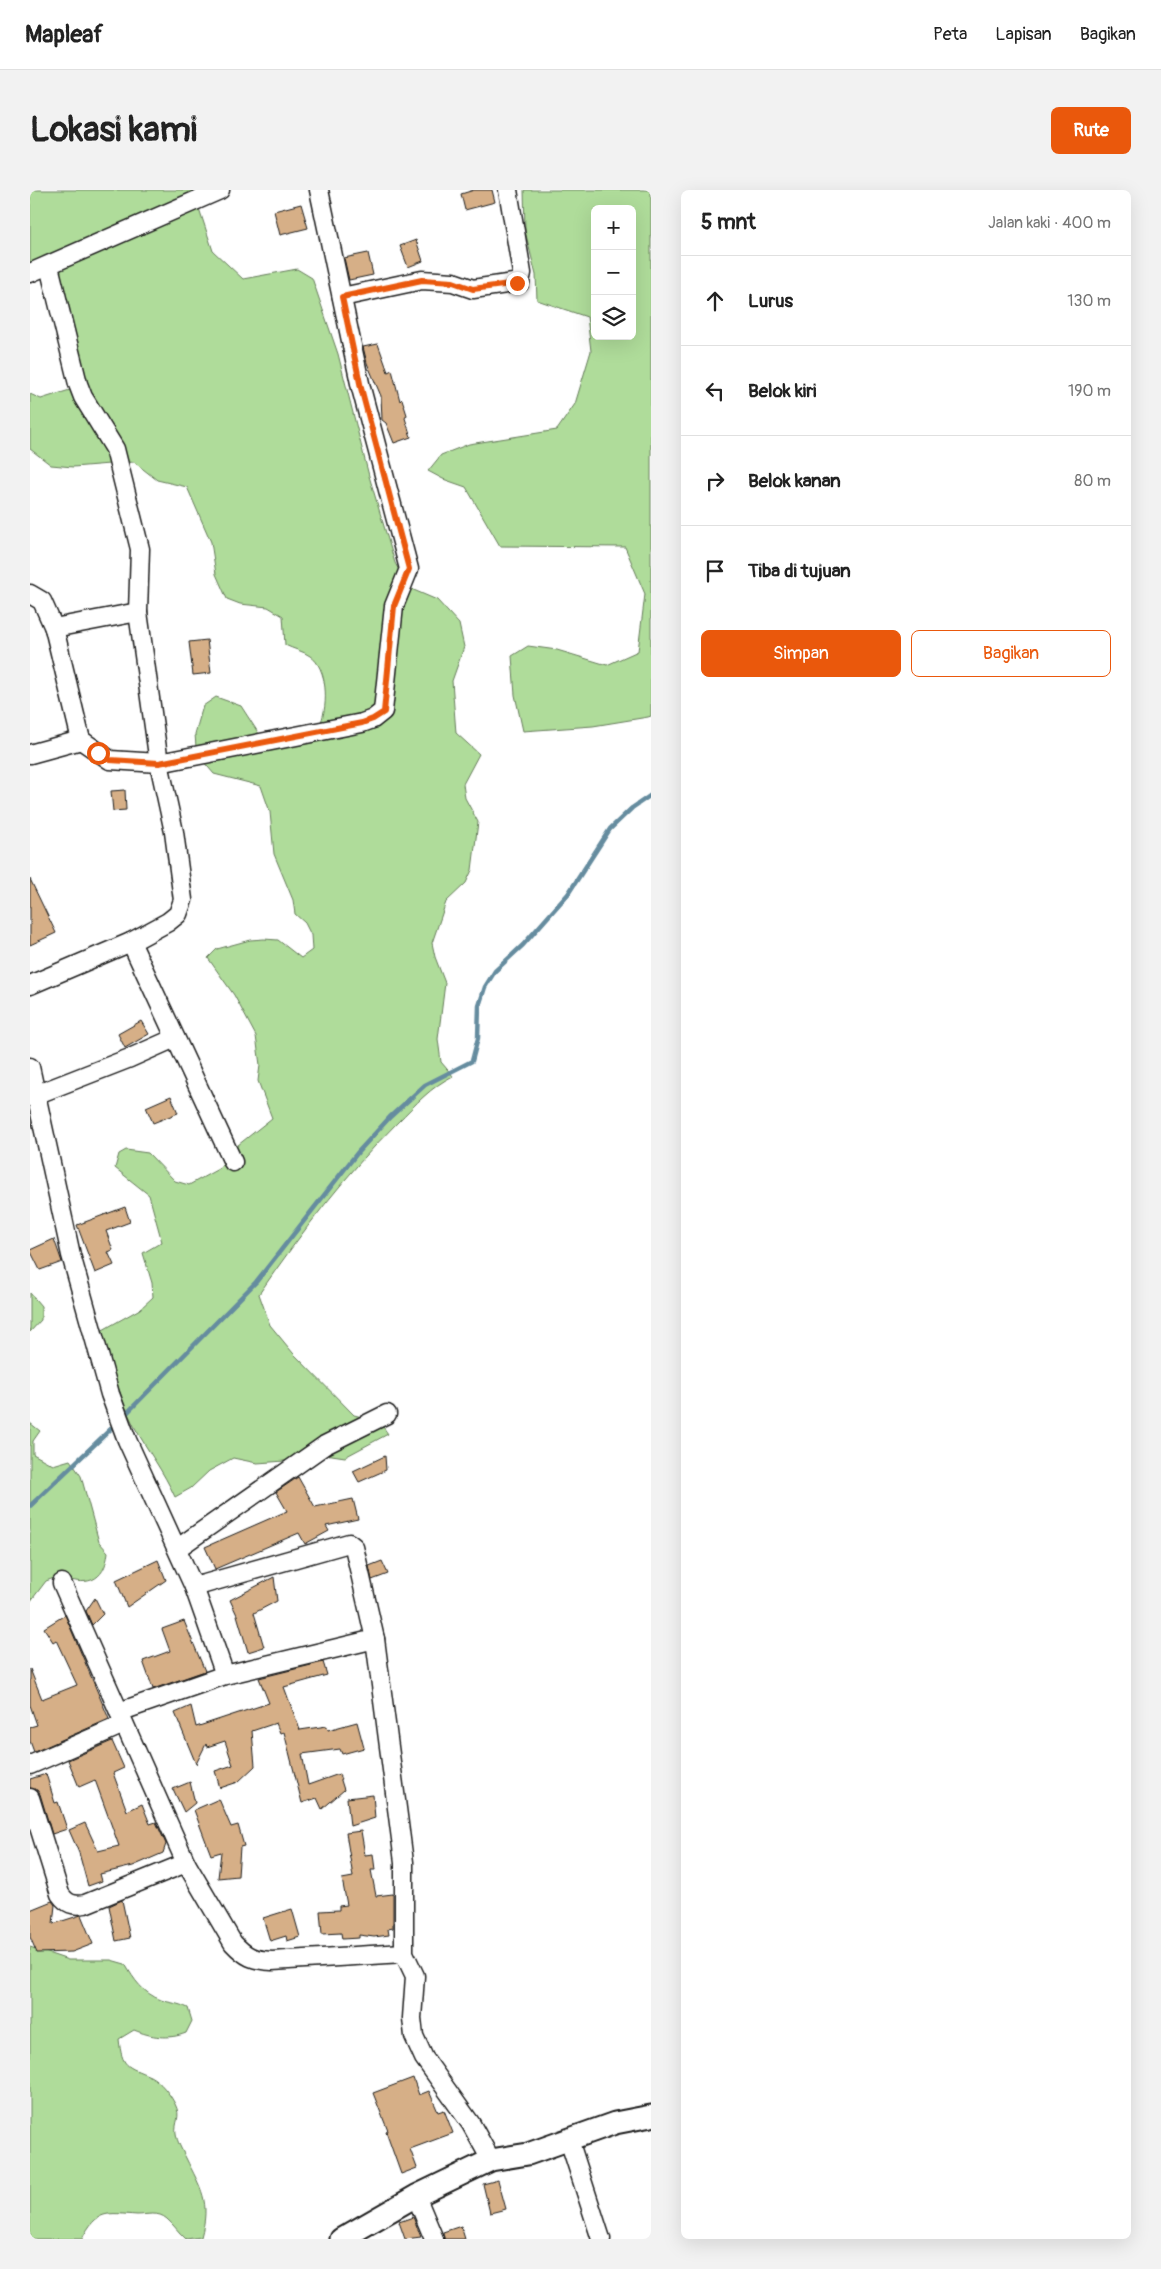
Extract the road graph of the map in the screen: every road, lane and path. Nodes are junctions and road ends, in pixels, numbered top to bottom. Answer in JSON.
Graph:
{"nodes":[{"id":1,"x":220,"y":190,"type":"edge"},
{"id":2,"x":319,"y":190,"type":"edge"},
{"id":3,"x":508,"y":190,"type":"edge"},
{"id":4,"x":49,"y":266,"type":"junction"},
{"id":5,"x":30,"y":273,"type":"edge"},
{"id":6,"x":342,"y":297,"type":"junction"},
{"id":7,"x":30,"y":594,"type":"edge"},
{"id":8,"x":138,"y":612,"type":"junction"},
{"id":9,"x":54,"y":628,"type":"junction"},
{"id":10,"x":80,"y":740,"type":"junction"},
{"id":11,"x":30,"y":754,"type":"edge"},
{"id":12,"x":159,"y":763,"type":"junction"},
{"id":13,"x":130,"y":942,"type":"junction"},
{"id":14,"x":30,"y":985,"type":"edge"},
{"id":15,"x":175,"y":1038,"type":"junction"},
{"id":16,"x":30,"y":1067,"type":"edge"},
{"id":17,"x":33,"y":1097,"type":"edge"},
{"id":18,"x":233,"y":1162,"type":"dead end"},
{"id":19,"x":388,"y":1414,"type":"dead end"},
{"id":20,"x":178,"y":1548,"type":"junction"},
{"id":21,"x":62,"y":1583,"type":"dead end"},
{"id":22,"x":194,"y":1587,"type":"junction"},
{"id":23,"x":375,"y":1639,"type":"junction"},
{"id":24,"x":225,"y":1674,"type":"junction"},
{"id":25,"x":121,"y":1718,"type":"junction"},
{"id":26,"x":30,"y":1765,"type":"edge"},
{"id":27,"x":32,"y":1809,"type":"edge"},
{"id":28,"x":186,"y":1862,"type":"junction"},
{"id":29,"x":404,"y":1953,"type":"junction"},
{"id":30,"x":651,"y":2116,"type":"edge"},
{"id":31,"x":569,"y":2140,"type":"junction"},
{"id":32,"x":491,"y":2160,"type":"junction"},
{"id":33,"x":416,"y":2196,"type":"junction"},
{"id":34,"x":341,"y":2239,"type":"edge"},
{"id":35,"x":434,"y":2239,"type":"edge"},
{"id":36,"x":601,"y":2239,"type":"edge"}],
"edges":[{"from":1,"to":4,"type":"street"},
{"from":2,"to":6,"type":"street"},
{"from":3,"to":6,"type":"street"},
{"from":4,"to":5,"type":"street"},
{"from":4,"to":8,"type":"street"},
{"from":6,"to":12,"type":"street"},
{"from":7,"to":9,"type":"street"},
{"from":8,"to":9,"type":"street"},
{"from":8,"to":12,"type":"street"},
{"from":9,"to":10,"type":"street"},
{"from":10,"to":11,"type":"street"},
{"from":10,"to":12,"type":"street"},
{"from":12,"to":13,"type":"street"},
{"from":13,"to":14,"type":"street"},
{"from":13,"to":15,"type":"street"},
{"from":15,"to":17,"type":"street"},
{"from":15,"to":18,"type":"street"},
{"from":16,"to":17,"type":"street"},
{"from":17,"to":20,"type":"street"},
{"from":19,"to":20,"type":"street"},
{"from":20,"to":22,"type":"street"},
{"from":21,"to":25,"type":"street"},
{"from":22,"to":23,"type":"street"},
{"from":22,"to":24,"type":"street"},
{"from":23,"to":24,"type":"street"},
{"from":23,"to":29,"type":"street"},
{"from":24,"to":25,"type":"street"},
{"from":25,"to":26,"type":"street"},
{"from":25,"to":28,"type":"street"},
{"from":27,"to":28,"type":"street"},
{"from":28,"to":29,"type":"street"},
{"from":29,"to":32,"type":"street"},
{"from":30,"to":31,"type":"street"},
{"from":31,"to":32,"type":"street"},
{"from":31,"to":36,"type":"street"},
{"from":32,"to":33,"type":"street"},
{"from":33,"to":34,"type":"street"},
{"from":33,"to":35,"type":"street"}]}
